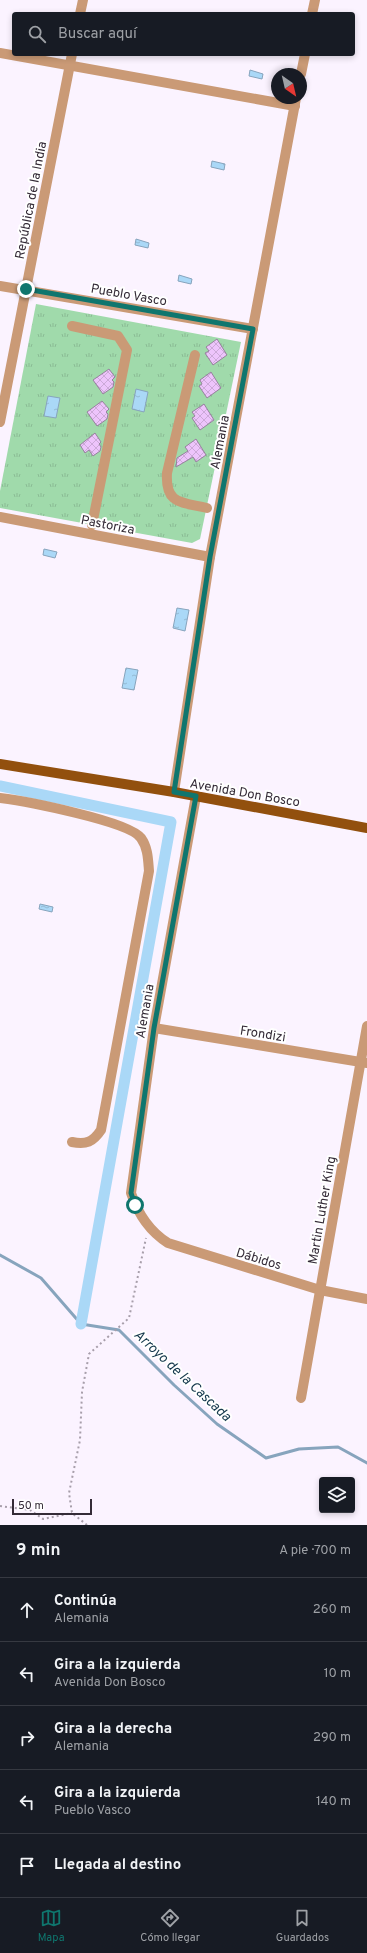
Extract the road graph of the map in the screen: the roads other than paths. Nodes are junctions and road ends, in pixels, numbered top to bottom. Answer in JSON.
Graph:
{"nodes":[{"id":1,"x":83,"y":0,"type":"edge"},
{"id":2,"x":315,"y":0,"type":"edge"},
{"id":3,"x":80,"y":12,"type":"edge"},
{"id":4,"x":312,"y":12,"type":"edge"},
{"id":5,"x":0,"y":53,"type":"edge"},
{"id":6,"x":12,"y":55,"type":"edge"},
{"id":7,"x":16,"y":56,"type":"edge"},
{"id":8,"x":72,"y":56,"type":"edge"},
{"id":9,"x":305,"y":56,"type":"edge"},
{"id":10,"x":69,"y":66,"type":"junction"},
{"id":11,"x":302,"y":68,"type":"edge"},
{"id":12,"x":271,"y":98,"type":"edge"},
{"id":13,"x":296,"y":104,"type":"edge"},
{"id":14,"x":0,"y":286,"type":"edge"},
{"id":15,"x":26,"y":289,"type":"junction"},
{"id":16,"x":72,"y":326,"type":"dead end"},
{"id":17,"x":253,"y":329,"type":"junction"},
{"id":18,"x":195,"y":355,"type":"dead end"},
{"id":19,"x":0,"y":422,"type":"edge"},
{"id":20,"x":207,"y":508,"type":"dead end"},
{"id":21,"x":0,"y":517,"type":"edge"},
{"id":22,"x":92,"y":525,"type":"dead end"},
{"id":23,"x":210,"y":557,"type":"junction"},
{"id":24,"x":0,"y":764,"type":"edge"},
{"id":25,"x":174,"y":792,"type":"junction"},
{"id":26,"x":196,"y":796,"type":"junction"},
{"id":27,"x":0,"y":798,"type":"edge"},
{"id":28,"x":367,"y":828,"type":"edge"},
{"id":29,"x":367,"y":1026,"type":"edge"},
{"id":30,"x":154,"y":1028,"type":"junction"},
{"id":31,"x":364,"y":1063,"type":"edge"},
{"id":32,"x":72,"y":1142,"type":"dead end"},
{"id":33,"x":149,"y":1227,"type":"joint"},
{"id":34,"x":320,"y":1290,"type":"junction"},
{"id":35,"x":367,"y":1299,"type":"edge"},
{"id":36,"x":301,"y":1398,"type":"dead end"}],
"edges":[{"from":1,"to":3,"type":"street"},
{"from":2,"to":4,"type":"street"},
{"from":5,"to":6,"type":"street"},
{"from":7,"to":10,"type":"street"},
{"from":8,"to":10,"type":"street","name":"República de la India"},
{"from":9,"to":11,"type":"street"},
{"from":10,"to":12,"type":"street"},
{"from":10,"to":15,"type":"street","name":"República de la India"},
{"from":13,"to":17,"type":"street","name":"Alemania"},
{"from":14,"to":15,"type":"street","name":"Pueblo Vasco"},
{"from":15,"to":17,"type":"street","name":"Pueblo Vasco"},
{"from":15,"to":19,"type":"street","name":"República de la India"},
{"from":16,"to":22,"type":"street"},
{"from":17,"to":23,"type":"street","name":"Alemania"},
{"from":18,"to":20,"type":"street"},
{"from":21,"to":23,"type":"street","name":"Pastoriza"},
{"from":23,"to":25,"type":"street","name":"Alemania"},
{"from":24,"to":25,"type":"main road","name":"Avenida Don Bosco"},
{"from":25,"to":26,"type":"main road","name":"Avenida Don Bosco"},
{"from":26,"to":28,"type":"main road","name":"Avenida Don Bosco"},
{"from":26,"to":30,"type":"street","name":"Alemania"},
{"from":27,"to":32,"type":"street","name":"Alemania"},
{"from":29,"to":31,"type":"street","name":"Martin Luther King"},
{"from":30,"to":31,"type":"street","name":"Frondizi"},
{"from":30,"to":33,"type":"street","name":"Alemania"},
{"from":31,"to":34,"type":"street","name":"Martin Luther King"},
{"from":33,"to":34,"type":"street","name":"Dábidos"},
{"from":34,"to":35,"type":"street","name":"Dábidos"},
{"from":34,"to":36,"type":"street","name":"Martin Luther King"}]}
